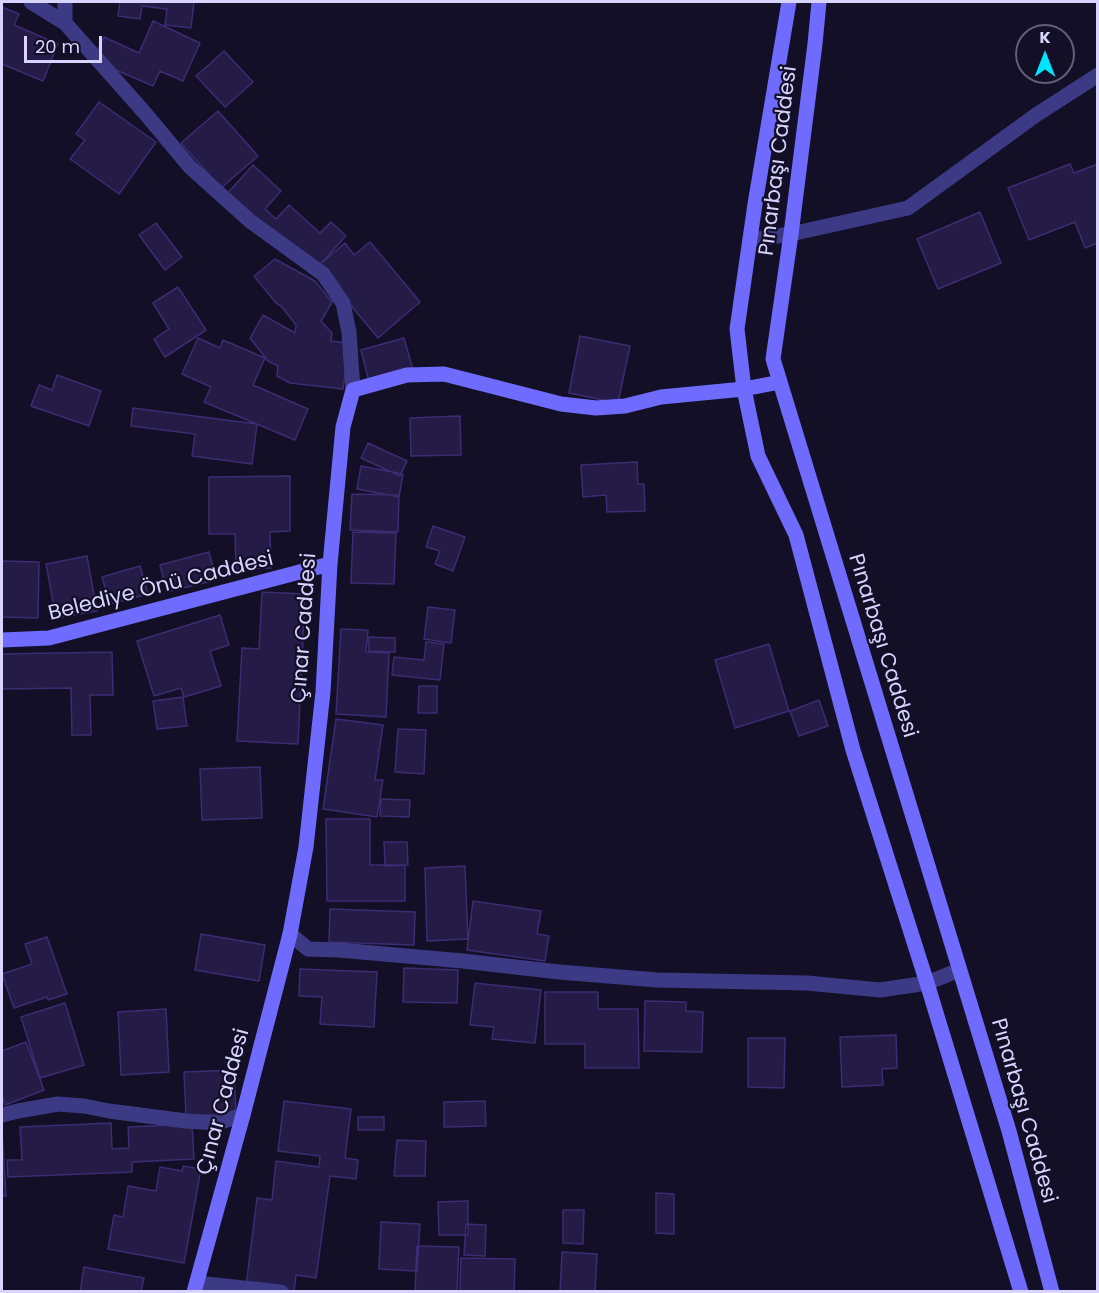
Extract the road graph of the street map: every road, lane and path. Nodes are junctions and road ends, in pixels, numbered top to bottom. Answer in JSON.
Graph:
{"nodes":[{"id":1,"x":31,"y":2,"type":"edge"},
{"id":2,"x":65,"y":2,"type":"edge"},
{"id":3,"x":789,"y":2,"type":"edge"},
{"id":4,"x":819,"y":2,"type":"edge"},
{"id":5,"x":65,"y":23,"type":"junction"},
{"id":6,"x":1098,"y":75,"type":"edge"},
{"id":7,"x":791,"y":234,"type":"junction"},
{"id":8,"x":750,"y":240,"type":"junction"},
{"id":9,"x":780,"y":382,"type":"junction"},
{"id":10,"x":744,"y":389,"type":"junction"},
{"id":11,"x":353,"y":390,"type":"junction"},
{"id":12,"x":330,"y":564,"type":"junction"},
{"id":13,"x":2,"y":640,"type":"edge"},
{"id":14,"x":290,"y":934,"type":"junction"},
{"id":15,"x":958,"y":970,"type":"junction"},
{"id":16,"x":927,"y":983,"type":"junction"},
{"id":17,"x":2,"y":1115,"type":"edge"},
{"id":18,"x":243,"y":1115,"type":"junction"},
{"id":19,"x":196,"y":1287,"type":"edge"},
{"id":20,"x":281,"y":1292,"type":"edge"},
{"id":21,"x":1021,"y":1292,"type":"edge"},
{"id":22,"x":1052,"y":1292,"type":"edge"}],
"edges":[{"from":1,"to":5,"type":"street"},
{"from":2,"to":5,"type":"street"},
{"from":3,"to":8,"type":"street"},
{"from":4,"to":7,"type":"street","name":"Pınarbaşı Caddesi"},
{"from":5,"to":11,"type":"street"},
{"from":6,"to":7,"type":"street"},
{"from":7,"to":8,"type":"street"},
{"from":7,"to":9,"type":"street","name":"Pınarbaşı Caddesi"},
{"from":8,"to":10,"type":"street"},
{"from":9,"to":10,"type":"street"},
{"from":9,"to":15,"type":"street","name":"Pınarbaşı Caddesi"},
{"from":10,"to":11,"type":"street"},
{"from":10,"to":16,"type":"street"},
{"from":11,"to":12,"type":"street","name":"Çınar Caddesi"},
{"from":12,"to":13,"type":"street","name":"Belediye Önü Caddesi"},
{"from":12,"to":14,"type":"street","name":"Çınar Caddesi"},
{"from":14,"to":16,"type":"street"},
{"from":14,"to":18,"type":"street","name":"Çınar Caddesi"},
{"from":15,"to":16,"type":"street"},
{"from":15,"to":22,"type":"street","name":"Pınarbaşı Caddesi"},
{"from":16,"to":21,"type":"street"},
{"from":17,"to":18,"type":"street"},
{"from":18,"to":19,"type":"street","name":"Çınar Caddesi"},
{"from":19,"to":20,"type":"street"}]}
